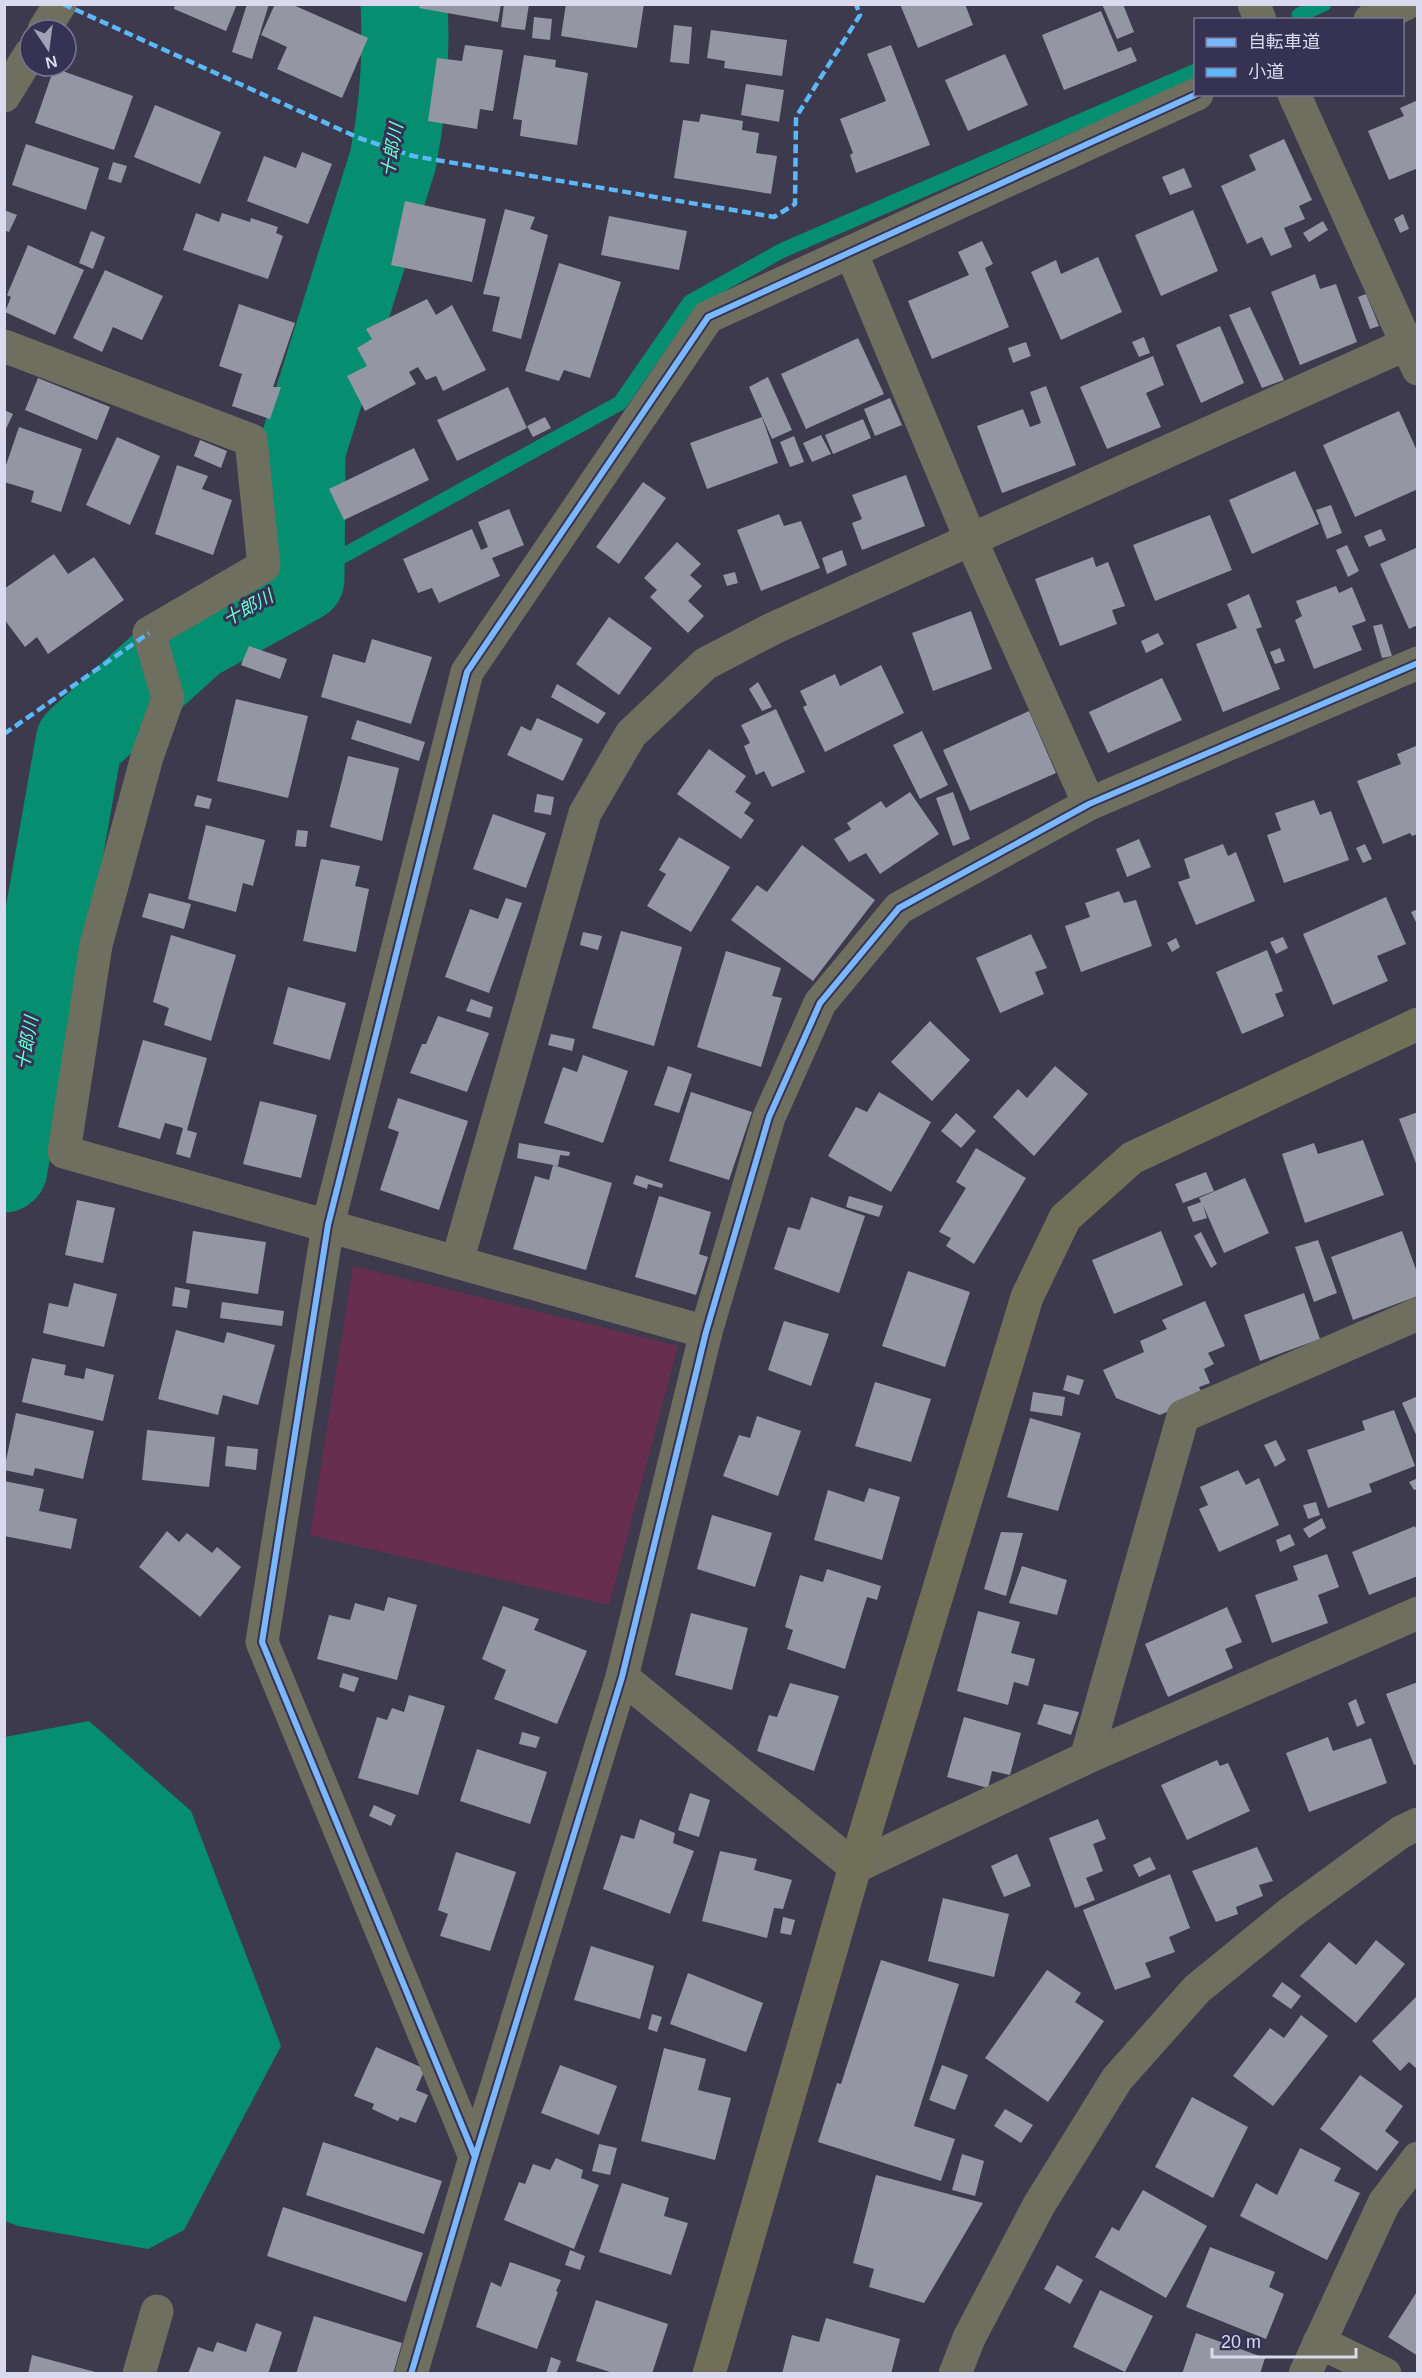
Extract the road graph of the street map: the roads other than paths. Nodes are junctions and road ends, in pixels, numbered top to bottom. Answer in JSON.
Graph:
{"nodes":[{"id":1,"x":60,"y":4,"type":"edge"},
{"id":2,"x":1406,"y":4,"type":"edge"},
{"id":3,"x":51,"y":18,"type":"edge"},
{"id":4,"x":1374,"y":18,"type":"edge"},
{"id":5,"x":18,"y":73,"type":"edge"},
{"id":6,"x":1194,"y":95,"type":"edge"},
{"id":7,"x":4,"y":96,"type":"edge"},
{"id":8,"x":1295,"y":96,"type":"edge"},
{"id":9,"x":851,"y":252,"type":"junction"},
{"id":10,"x":4,"y":346,"type":"edge"},
{"id":11,"x":1414,"y":351,"type":"edge"},
{"id":12,"x":971,"y":540,"type":"junction"},
{"id":13,"x":1418,"y":663,"type":"edge"},
{"id":14,"x":1089,"y":804,"type":"junction"},
{"id":15,"x":1418,"y":1024,"type":"edge"},
{"id":16,"x":328,"y":1225,"type":"junction"},
{"id":17,"x":457,"y":1262,"type":"junction"},
{"id":18,"x":1418,"y":1314,"type":"edge"},
{"id":19,"x":706,"y":1332,"type":"junction"},
{"id":20,"x":1418,"y":1613,"type":"edge"},
{"id":21,"x":622,"y":1677,"type":"junction"},
{"id":22,"x":1086,"y":1758,"type":"junction"},
{"id":23,"x":1418,"y":1824,"type":"edge"},
{"id":24,"x":855,"y":1867,"type":"junction"},
{"id":25,"x":475,"y":2157,"type":"junction"},
{"id":26,"x":1418,"y":2158,"type":"edge"},
{"id":27,"x":157,"y":2311,"type":"dead end"},
{"id":28,"x":1319,"y":2342,"type":"junction"},
{"id":29,"x":139,"y":2373,"type":"edge"},
{"id":30,"x":411,"y":2373,"type":"edge"},
{"id":31,"x":709,"y":2373,"type":"edge"},
{"id":32,"x":955,"y":2373,"type":"edge"},
{"id":33,"x":1305,"y":2373,"type":"edge"},
{"id":34,"x":1385,"y":2373,"type":"edge"}],
"edges":[{"from":1,"to":3,"type":"street"},
{"from":2,"to":4,"type":"street"},
{"from":5,"to":7,"type":"street"},
{"from":6,"to":9,"type":"street"},
{"from":8,"to":11,"type":"street"},
{"from":9,"to":12,"type":"street"},
{"from":9,"to":16,"type":"street"},
{"from":10,"to":16,"type":"street"},
{"from":11,"to":12,"type":"street"},
{"from":12,"to":14,"type":"street"},
{"from":12,"to":17,"type":"street"},
{"from":13,"to":14,"type":"street"},
{"from":14,"to":19,"type":"street"},
{"from":15,"to":24,"type":"street"},
{"from":16,"to":17,"type":"street"},
{"from":16,"to":25,"type":"street"},
{"from":17,"to":19,"type":"street"},
{"from":18,"to":22,"type":"street"},
{"from":19,"to":21,"type":"street"},
{"from":20,"to":22,"type":"street"},
{"from":21,"to":24,"type":"street"},
{"from":21,"to":25,"type":"street"},
{"from":22,"to":24,"type":"street"},
{"from":23,"to":32,"type":"street"},
{"from":24,"to":31,"type":"street"},
{"from":25,"to":30,"type":"street"},
{"from":26,"to":28,"type":"street"},
{"from":27,"to":29,"type":"street"},
{"from":28,"to":33,"type":"street"},
{"from":28,"to":34,"type":"street"}]}
